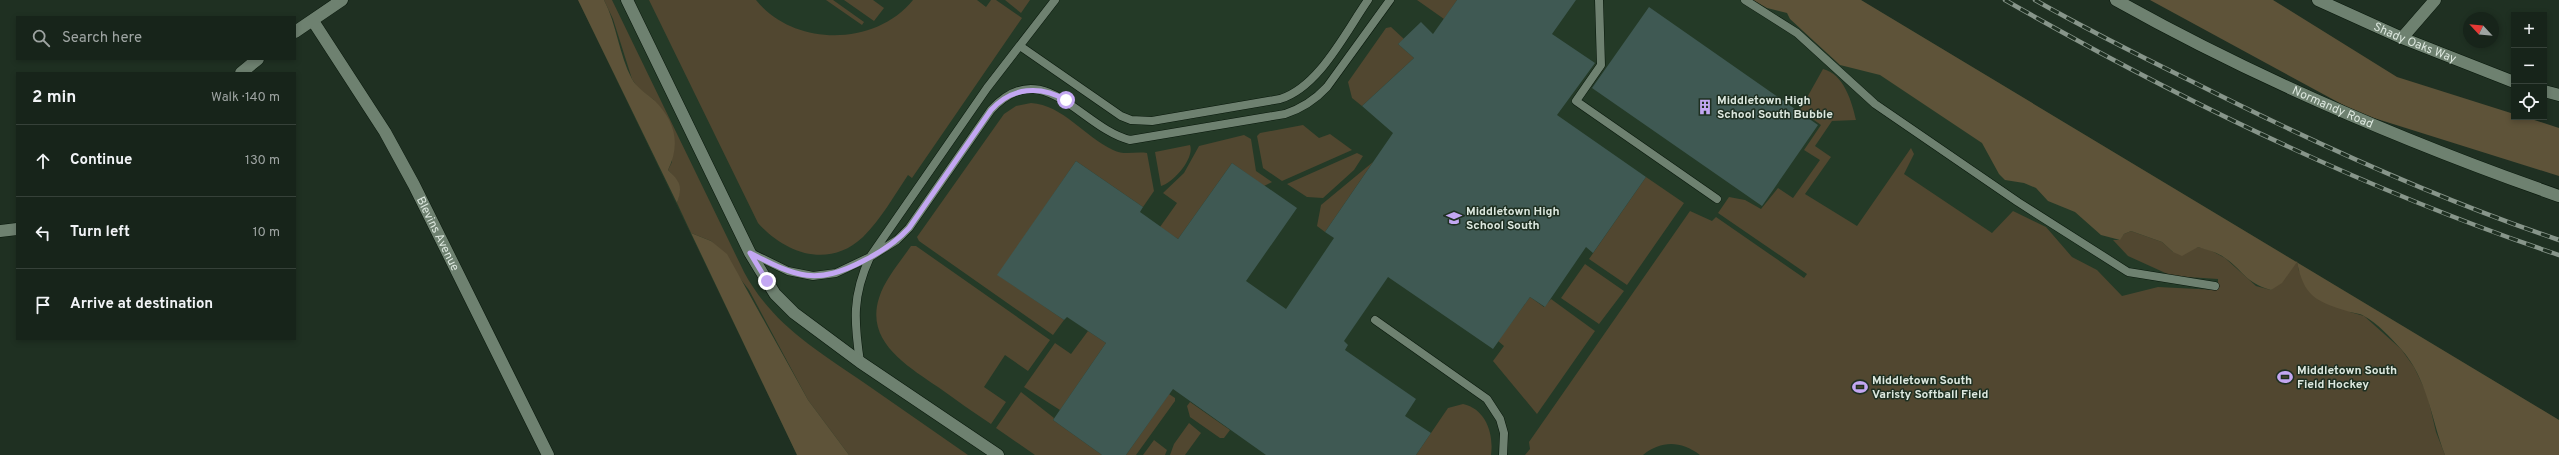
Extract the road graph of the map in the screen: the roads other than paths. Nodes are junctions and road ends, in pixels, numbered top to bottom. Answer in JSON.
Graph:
{"nodes":[{"id":1,"x":342,"y":0,"type":"edge"},
{"id":2,"x":627,"y":0,"type":"edge"},
{"id":3,"x":1056,"y":0,"type":"edge"},
{"id":4,"x":1368,"y":0,"type":"edge"},
{"id":5,"x":1390,"y":0,"type":"edge"},
{"id":6,"x":1599,"y":0,"type":"edge"},
{"id":7,"x":1745,"y":0,"type":"edge"},
{"id":8,"x":2116,"y":0,"type":"edge"},
{"id":9,"x":2318,"y":0,"type":"edge"},
{"id":10,"x":2434,"y":0,"type":"edge"},
{"id":11,"x":312,"y":21,"type":"junction"},
{"id":12,"x":296,"y":31,"type":"edge"},
{"id":13,"x":2402,"y":38,"type":"junction"},
{"id":14,"x":1020,"y":46,"type":"junction"},
{"id":15,"x":257,"y":60,"type":"edge"},
{"id":16,"x":242,"y":72,"type":"edge"},
{"id":17,"x":2511,"y":81,"type":"edge"},
{"id":18,"x":2547,"y":92,"type":"edge"},
{"id":19,"x":2559,"y":95,"type":"edge"},
{"id":20,"x":2559,"y":196,"type":"edge"},
{"id":21,"x":1717,"y":199,"type":"dead end"},
{"id":22,"x":16,"y":229,"type":"edge"},
{"id":23,"x":0,"y":231,"type":"edge"},
{"id":24,"x":750,"y":253,"type":"junction"},
{"id":25,"x":870,"y":257,"type":"junction"},
{"id":26,"x":2215,"y":286,"type":"dead end"},
{"id":27,"x":1374,"y":320,"type":"dead end"},
{"id":28,"x":860,"y":362,"type":"junction"},
{"id":29,"x":981,"y":445,"type":"junction"},
{"id":30,"x":548,"y":455,"type":"edge"},
{"id":31,"x":992,"y":455,"type":"edge"},
{"id":32,"x":998,"y":455,"type":"edge"},
{"id":33,"x":1503,"y":455,"type":"edge"}],
"edges":[{"from":1,"to":11,"type":"street"},
{"from":2,"to":24,"type":"street"},
{"from":3,"to":14,"type":"lane"},
{"from":4,"to":14,"type":"lane"},
{"from":5,"to":25,"type":"lane"},
{"from":6,"to":21,"type":"lane"},
{"from":7,"to":26,"type":"lane"},
{"from":8,"to":20,"type":"street","name":"Normandy Road"},
{"from":9,"to":13,"type":"street","name":"Shady Oaks Way"},
{"from":10,"to":13,"type":"street"},
{"from":11,"to":12,"type":"street"},
{"from":11,"to":30,"type":"street","name":"Blevins Avenue"},
{"from":13,"to":17,"type":"street","name":"Shady Oaks Way"},
{"from":14,"to":25,"type":"lane"},
{"from":15,"to":16,"type":"street"},
{"from":18,"to":19,"type":"street"},
{"from":22,"to":23,"type":"street"},
{"from":24,"to":25,"type":"lane"},
{"from":24,"to":28,"type":"street"},
{"from":25,"to":28,"type":"lane"},
{"from":27,"to":33,"type":"lane"},
{"from":28,"to":29,"type":"street"},
{"from":29,"to":31,"type":"street"},
{"from":29,"to":32,"type":"street"}]}
